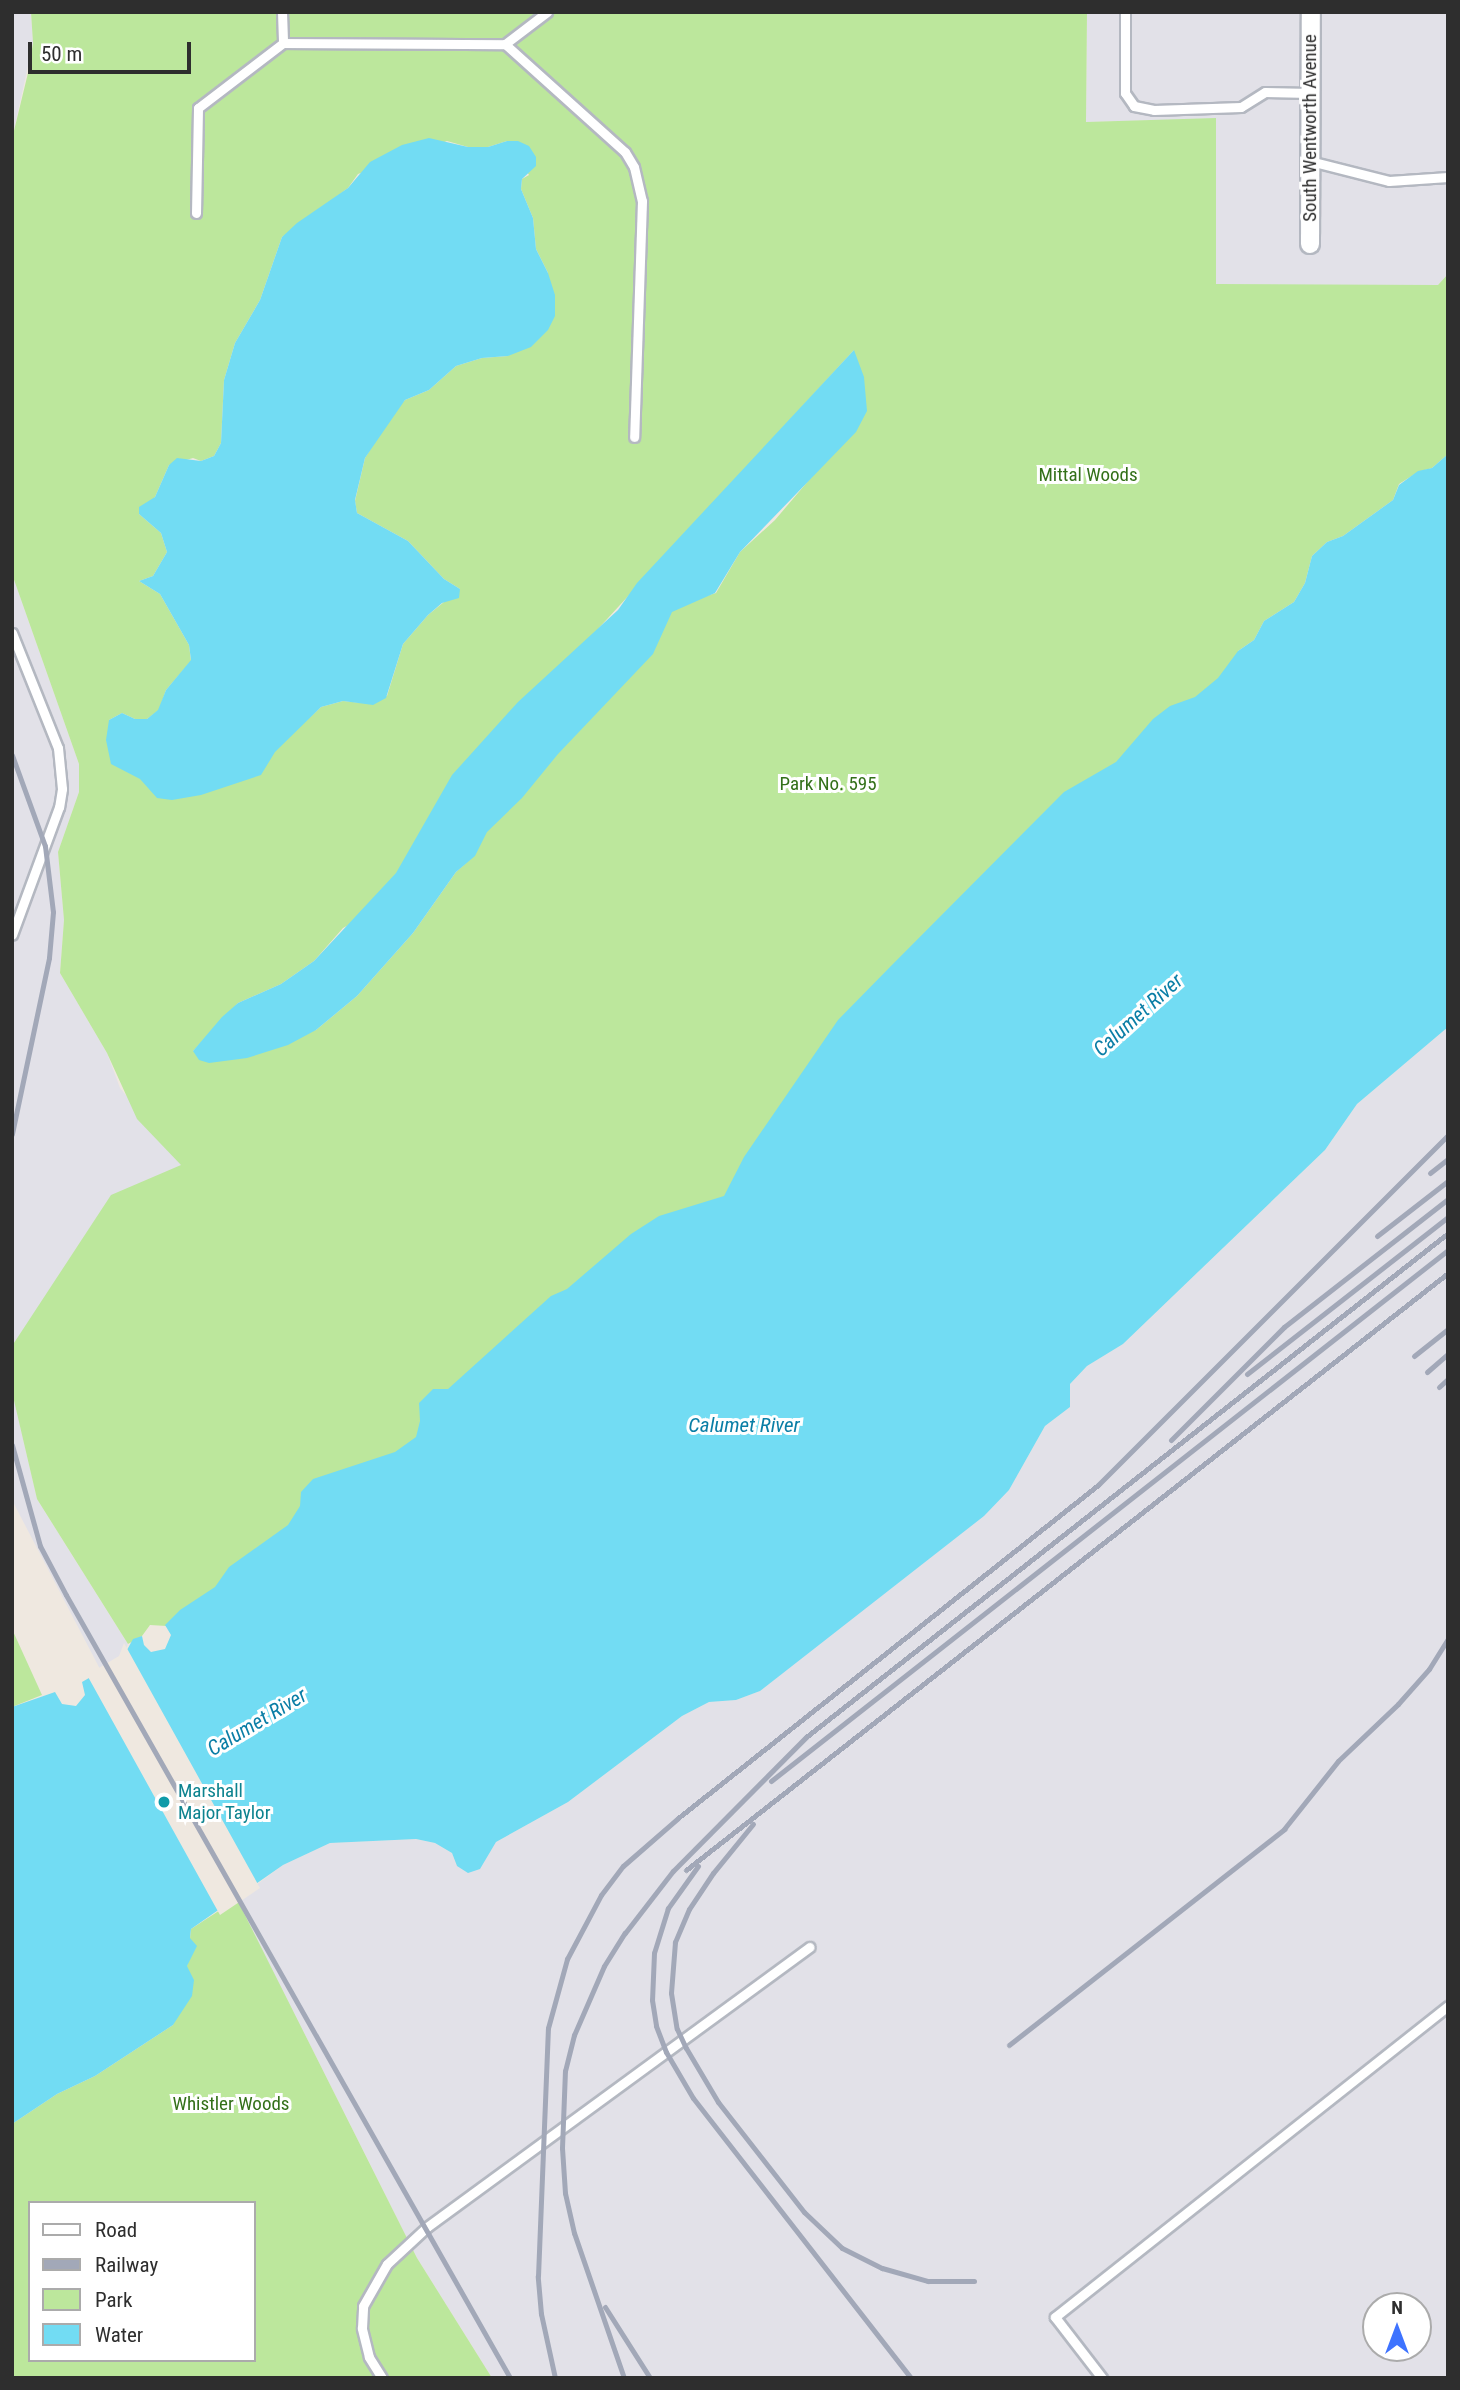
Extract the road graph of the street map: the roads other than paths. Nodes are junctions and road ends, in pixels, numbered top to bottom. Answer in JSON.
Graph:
{"nodes":[{"id":1,"x":282,"y":12,"type":"edge"},
{"id":2,"x":547,"y":12,"type":"edge"},
{"id":3,"x":1125,"y":12,"type":"edge"},
{"id":4,"x":1311,"y":12,"type":"edge"},
{"id":5,"x":283,"y":43,"type":"junction"},
{"id":6,"x":505,"y":44,"type":"junction"},
{"id":7,"x":1310,"y":93,"type":"junction"},
{"id":8,"x":1310,"y":161,"type":"junction"},
{"id":9,"x":1448,"y":177,"type":"edge"},
{"id":10,"x":196,"y":213,"type":"dead end"},
{"id":11,"x":1310,"y":244,"type":"dead end"},
{"id":12,"x":634,"y":437,"type":"dead end"},
{"id":13,"x":12,"y":633,"type":"edge"},
{"id":14,"x":12,"y":935,"type":"edge"},
{"id":15,"x":810,"y":1947,"type":"dead end"},
{"id":16,"x":1448,"y":2006,"type":"edge"},
{"id":17,"x":382,"y":2378,"type":"edge"},
{"id":18,"x":1102,"y":2378,"type":"edge"}],
"edges":[{"from":1,"to":5,"type":"lane"},
{"from":2,"to":6,"type":"lane"},
{"from":3,"to":7,"type":"lane"},
{"from":4,"to":7,"type":"street","name":"South Wentworth Avenue"},
{"from":5,"to":6,"type":"lane"},
{"from":5,"to":10,"type":"lane"},
{"from":6,"to":12,"type":"lane"},
{"from":7,"to":8,"type":"street","name":"South Wentworth Avenue"},
{"from":8,"to":9,"type":"lane"},
{"from":8,"to":11,"type":"street","name":"South Wentworth Avenue"},
{"from":13,"to":14,"type":"lane"},
{"from":15,"to":17,"type":"lane"},
{"from":16,"to":18,"type":"lane"}]}
